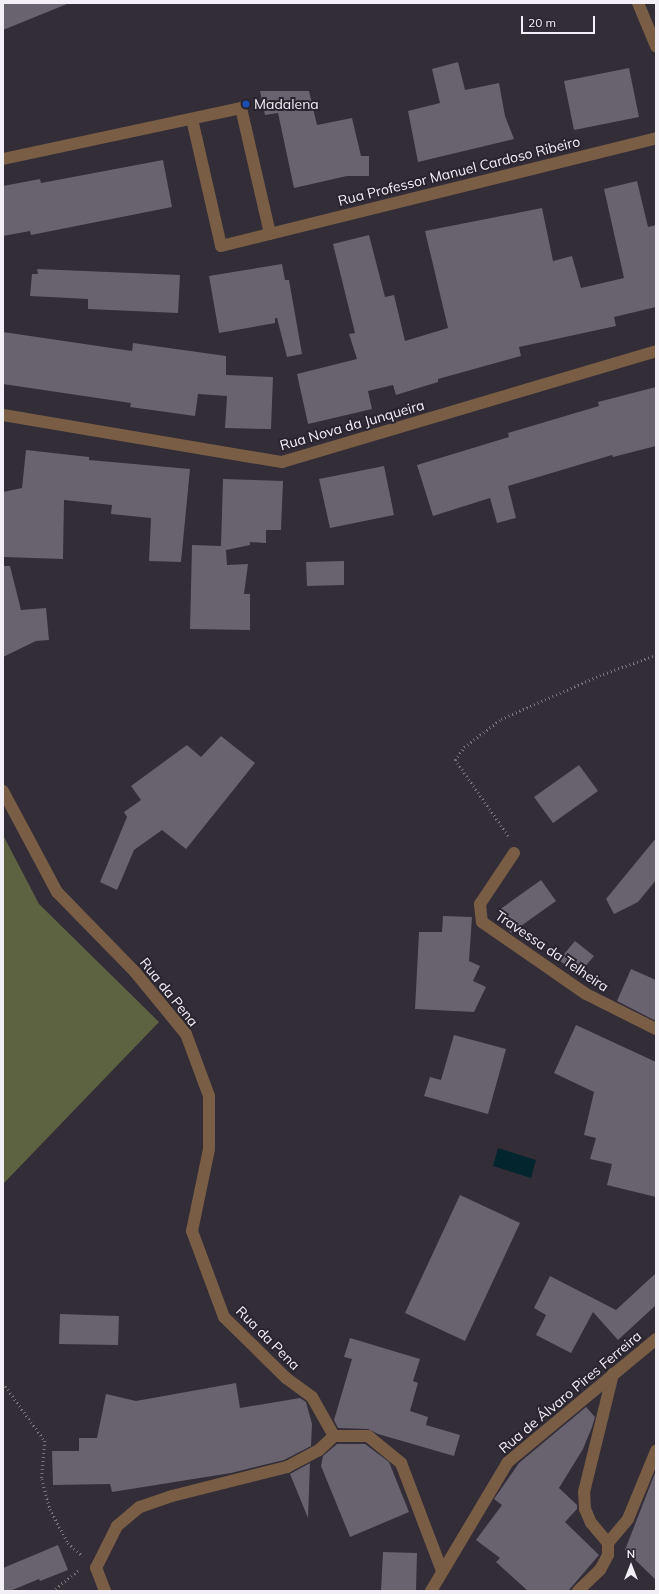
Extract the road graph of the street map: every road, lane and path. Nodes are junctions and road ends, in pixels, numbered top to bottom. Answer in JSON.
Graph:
{"nodes":[{"id":1,"x":638,"y":3,"type":"edge"},
{"id":2,"x":656,"y":46,"type":"edge"},
{"id":3,"x":192,"y":119,"type":"junction"},
{"id":4,"x":656,"y":138,"type":"edge"},
{"id":5,"x":3,"y":160,"type":"edge"},
{"id":6,"x":270,"y":234,"type":"junction"},
{"id":7,"x":656,"y":351,"type":"edge"},
{"id":8,"x":3,"y":415,"type":"edge"},
{"id":9,"x":656,"y":655,"type":"edge"},
{"id":10,"x":3,"y":791,"type":"edge"},
{"id":11,"x":514,"y":853,"type":"joint"},
{"id":12,"x":656,"y":1029,"type":"edge"},
{"id":13,"x":656,"y":1339,"type":"edge"},
{"id":14,"x":613,"y":1374,"type":"junction"},
{"id":15,"x":3,"y":1383,"type":"edge"},
{"id":16,"x":334,"y":1436,"type":"junction"},
{"id":17,"x":656,"y":1451,"type":"edge"},
{"id":18,"x":608,"y":1543,"type":"junction"},
{"id":19,"x":93,"y":1565,"type":"junction"},
{"id":20,"x":442,"y":1571,"type":"junction"},
{"id":21,"x":52,"y":1591,"type":"edge"},
{"id":22,"x":105,"y":1591,"type":"edge"},
{"id":23,"x":431,"y":1591,"type":"edge"},
{"id":24,"x":578,"y":1591,"type":"edge"}],
"edges":[{"from":1,"to":2,"type":"street"},
{"from":3,"to":5,"type":"street"},
{"from":3,"to":6,"type":"street"},
{"from":3,"to":6,"type":"street","name":"Rua Professor Manuel Cardoso Ribeiro"},
{"from":4,"to":6,"type":"street","name":"Rua Professor Manuel Cardoso Ribeiro"},
{"from":7,"to":8,"type":"street","name":"Rua Nova da Junqueira"},
{"from":9,"to":11,"type":"path"},
{"from":10,"to":16,"type":"street","name":"Rua da Pena"},
{"from":11,"to":12,"type":"street","name":"Travessa da Telheira"},
{"from":13,"to":14,"type":"street","name":"Rua de Álvaro Pires Ferreira"},
{"from":14,"to":18,"type":"street"},
{"from":14,"to":20,"type":"street","name":"Rua de Álvaro Pires Ferreira"},
{"from":15,"to":19,"type":"path"},
{"from":16,"to":19,"type":"street"},
{"from":16,"to":20,"type":"street"},
{"from":17,"to":18,"type":"street"},
{"from":18,"to":24,"type":"street"},
{"from":19,"to":21,"type":"path"},
{"from":19,"to":22,"type":"street"},
{"from":20,"to":23,"type":"street","name":"Rua de Álvaro Pires Ferreira"}]}
